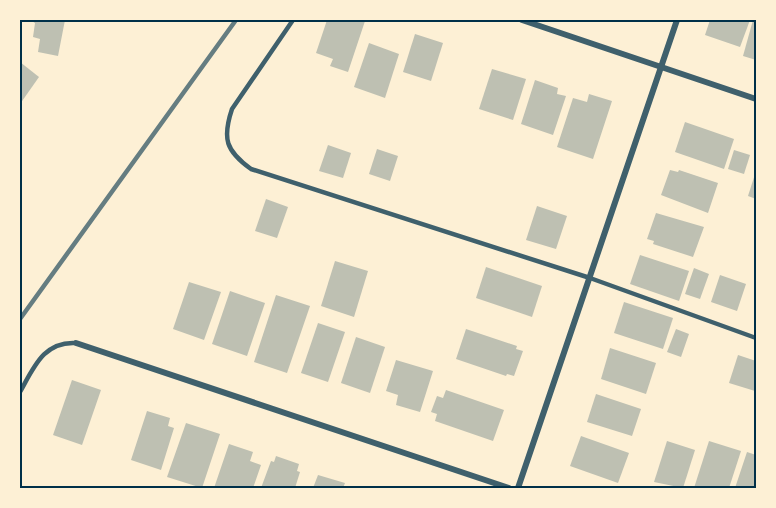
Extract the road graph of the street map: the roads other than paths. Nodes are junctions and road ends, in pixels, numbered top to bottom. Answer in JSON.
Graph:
{"nodes":[{"id":1,"x":293,"y":20,"type":"edge"},
{"id":2,"x":522,"y":20,"type":"edge"},
{"id":3,"x":677,"y":20,"type":"edge"},
{"id":4,"x":661,"y":67,"type":"junction"},
{"id":5,"x":756,"y":99,"type":"edge"},
{"id":6,"x":590,"y":278,"type":"junction"},
{"id":7,"x":756,"y":338,"type":"edge"},
{"id":8,"x":76,"y":343,"type":"joint"},
{"id":9,"x":20,"y":393,"type":"edge"},
{"id":10,"x":508,"y":489,"type":"edge"},
{"id":11,"x":518,"y":489,"type":"edge"}],
"edges":[{"from":1,"to":6,"type":"lane"},
{"from":2,"to":4,"type":"street"},
{"from":3,"to":4,"type":"street"},
{"from":4,"to":5,"type":"street"},
{"from":4,"to":6,"type":"street"},
{"from":6,"to":7,"type":"lane"},
{"from":6,"to":11,"type":"street"},
{"from":8,"to":9,"type":"lane"},
{"from":8,"to":10,"type":"street"}]}
